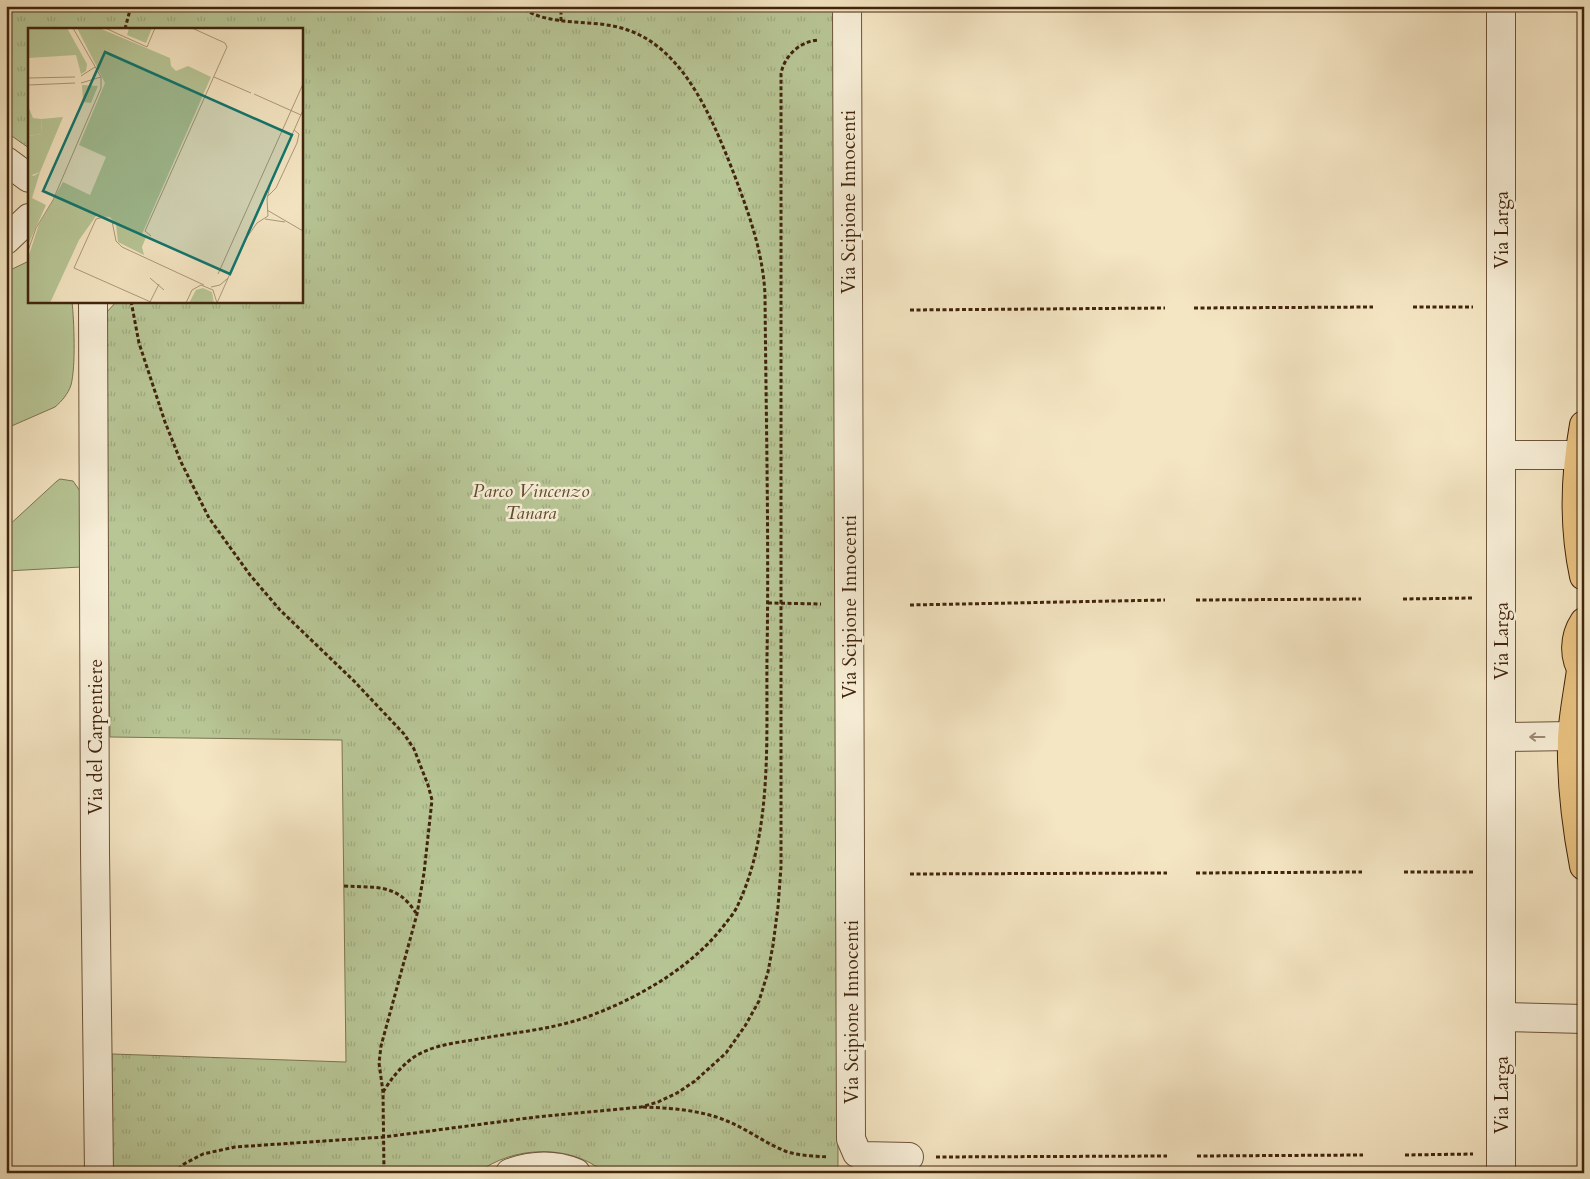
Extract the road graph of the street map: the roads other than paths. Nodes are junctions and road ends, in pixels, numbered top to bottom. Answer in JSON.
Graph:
{"nodes":[{"id":1,"x":847,"y":6,"type":"edge"},
{"id":2,"x":1501,"y":6,"type":"edge"},
{"id":3,"x":6,"y":161,"type":"edge"},
{"id":4,"x":28,"y":177,"type":"edge"},
{"id":5,"x":28,"y":219,"type":"edge"},
{"id":6,"x":6,"y":240,"type":"edge"},
{"id":7,"x":92,"y":302,"type":"edge"},
{"id":8,"x":1584,"y":424,"type":"edge"},
{"id":9,"x":1501,"y":454,"type":"junction"},
{"id":10,"x":1579,"y":455,"type":"junction"},
{"id":11,"x":1584,"y":576,"type":"edge"},
{"id":12,"x":1584,"y":622,"type":"edge"},
{"id":13,"x":1582,"y":672,"type":"edge"},
{"id":14,"x":1572,"y":736,"type":"junction"},
{"id":15,"x":1501,"y":737,"type":"junction"},
{"id":16,"x":1584,"y":866,"type":"edge"},
{"id":17,"x":1502,"y":1017,"type":"junction"},
{"id":18,"x":1584,"y":1019,"type":"edge"},
{"id":19,"x":909,"y":1157,"type":"road end"},
{"id":20,"x":98,"y":1173,"type":"edge"},
{"id":21,"x":510,"y":1173,"type":"edge"},
{"id":22,"x":576,"y":1173,"type":"edge"},
{"id":23,"x":1502,"y":1173,"type":"edge"}],
"edges":[{"from":1,"to":19,"type":"street","name":"Via Scipione Innocenti"},
{"from":2,"to":9,"type":"street","name":"Via Larga"},
{"from":3,"to":4,"type":"street"},
{"from":5,"to":6,"type":"street"},
{"from":7,"to":20,"type":"street","name":"Via del Carpentiere"},
{"from":8,"to":10,"type":"main road"},
{"from":9,"to":10,"type":"street"},
{"from":9,"to":15,"type":"street","name":"Via Larga"},
{"from":10,"to":11,"type":"main road"},
{"from":12,"to":13,"type":"main road"},
{"from":13,"to":14,"type":"main road"},
{"from":14,"to":15,"type":"street","one_way":true},
{"from":14,"to":16,"type":"main road"},
{"from":15,"to":17,"type":"street","name":"Via Larga"},
{"from":17,"to":18,"type":"street"},
{"from":17,"to":23,"type":"street","name":"Via Larga"},
{"from":21,"to":22,"type":"street"}]}
